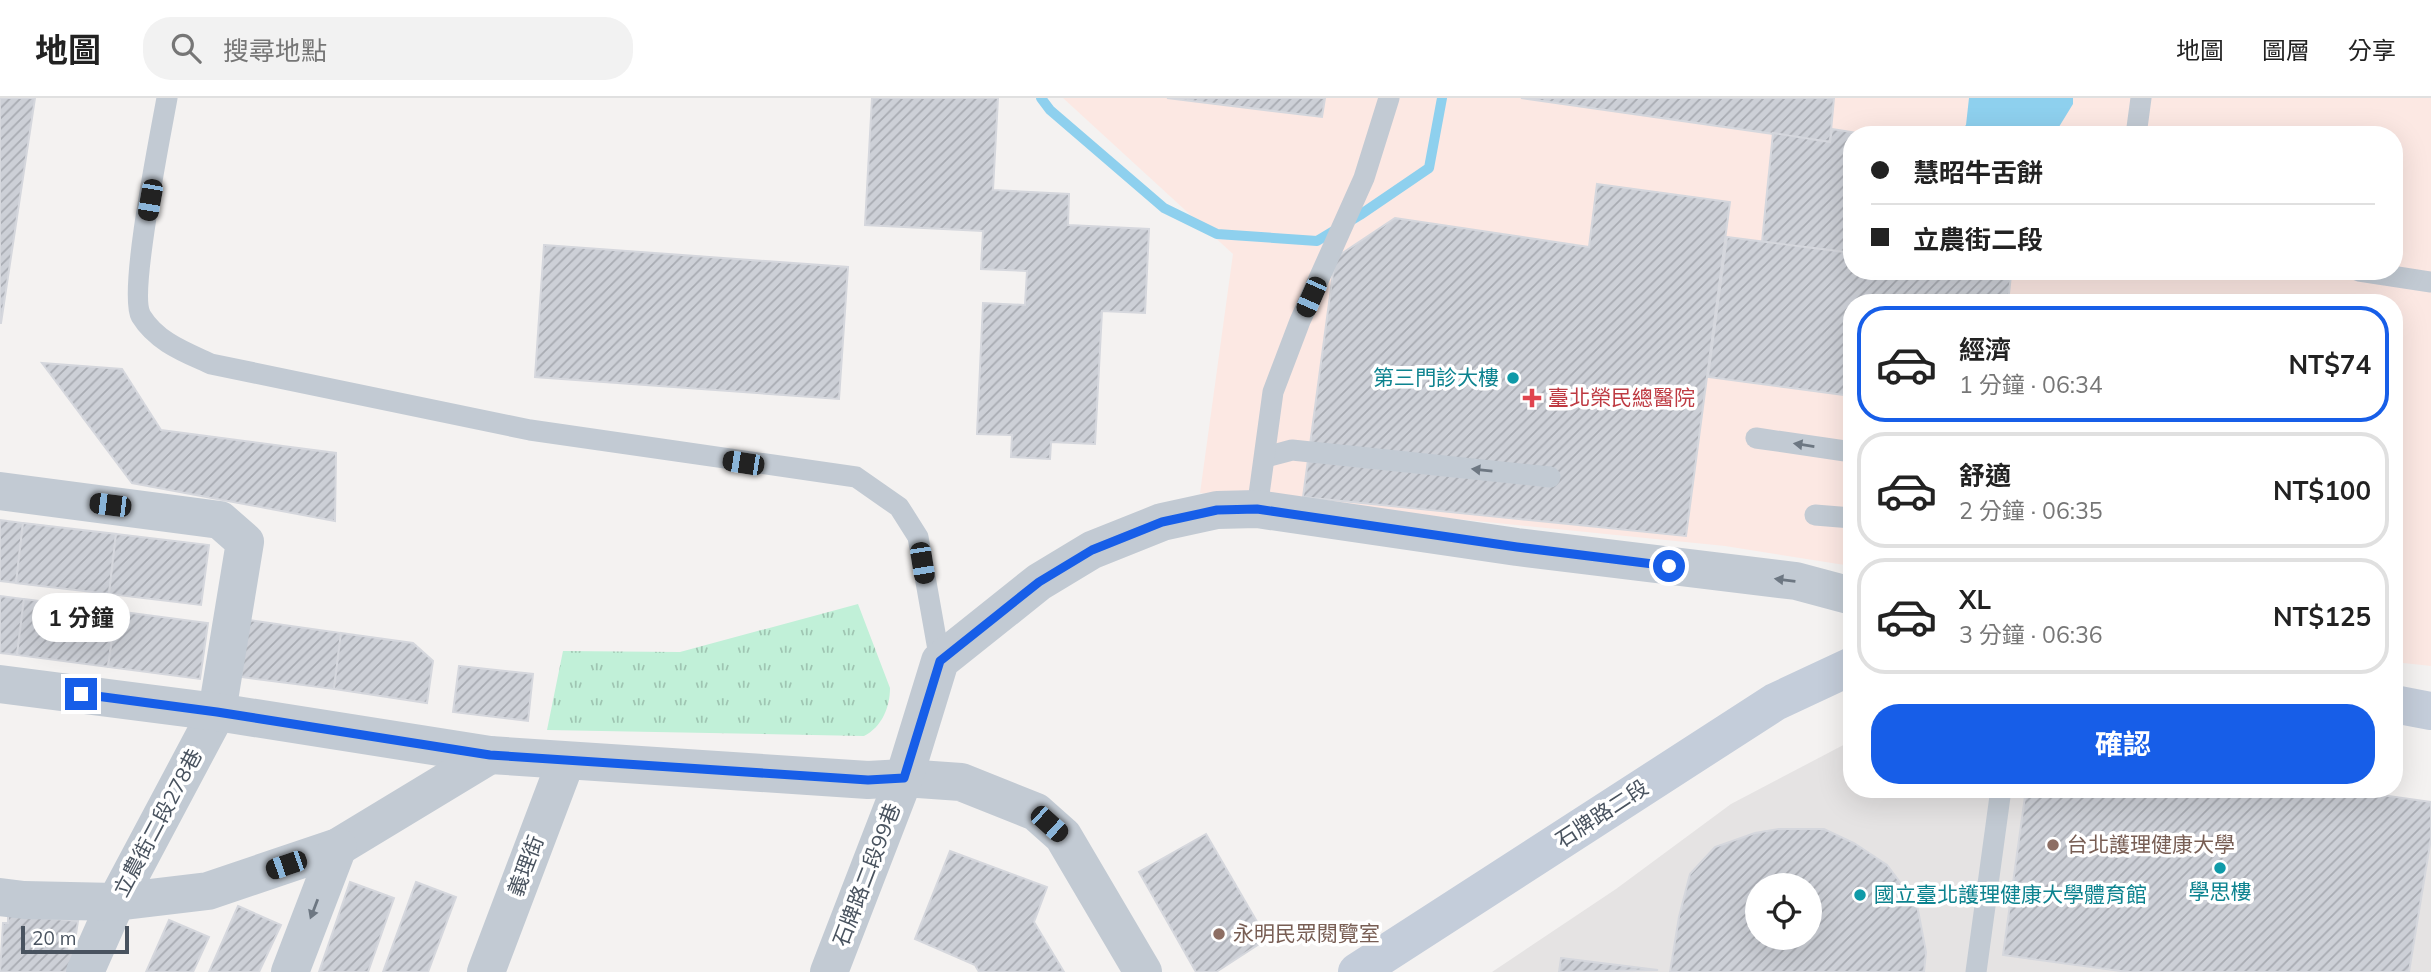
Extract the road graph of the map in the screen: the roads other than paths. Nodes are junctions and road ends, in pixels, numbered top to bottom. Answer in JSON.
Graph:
{"nodes":[{"id":1,"x":167,"y":98,"type":"edge"},
{"id":2,"x":1390,"y":98,"type":"edge"},
{"id":3,"x":2141,"y":98,"type":"edge"},
{"id":4,"x":2137,"y":126,"type":"edge"},
{"id":5,"x":2403,"y":278,"type":"edge"},
{"id":6,"x":2431,"y":282,"type":"edge"},
{"id":7,"x":1756,"y":438,"type":"dead end"},
{"id":8,"x":1843,"y":451,"type":"edge"},
{"id":9,"x":1266,"y":457,"type":"junction"},
{"id":10,"x":1550,"y":477,"type":"dead end"},
{"id":11,"x":0,"y":491,"type":"edge"},
{"id":12,"x":1257,"y":509,"type":"junction"},
{"id":13,"x":1815,"y":515,"type":"dead end"},
{"id":14,"x":1843,"y":517,"type":"edge"},
{"id":15,"x":1843,"y":594,"type":"edge"},
{"id":16,"x":940,"y":661,"type":"junction"},
{"id":17,"x":1843,"y":670,"type":"edge"},
{"id":18,"x":0,"y":684,"type":"edge"},
{"id":19,"x":2403,"y":706,"type":"edge"},
{"id":20,"x":2431,"y":711,"type":"edge"},
{"id":21,"x":217,"y":712,"type":"junction"},
{"id":22,"x":490,"y":755,"type":"junction"},
{"id":23,"x":566,"y":761,"type":"junction"},
{"id":24,"x":904,"y":778,"type":"junction"},
{"id":25,"x":2000,"y":798,"type":"edge"},
{"id":26,"x":338,"y":847,"type":"junction"},
{"id":27,"x":0,"y":897,"type":"edge"},
{"id":28,"x":116,"y":902,"type":"junction"},
{"id":29,"x":85,"y":972,"type":"edge"},
{"id":30,"x":290,"y":972,"type":"edge"},
{"id":31,"x":486,"y":972,"type":"edge"},
{"id":32,"x":829,"y":972,"type":"edge"},
{"id":33,"x":1143,"y":972,"type":"edge"},
{"id":34,"x":1357,"y":972,"type":"edge"},
{"id":35,"x":1976,"y":972,"type":"edge"}],
"edges":[{"from":1,"to":16,"type":"lane"},
{"from":2,"to":9,"type":"lane"},
{"from":3,"to":4,"type":"lane"},
{"from":5,"to":6,"type":"lane"},
{"from":8,"to":7,"type":"lane","one_way":true},
{"from":10,"to":9,"type":"lane","one_way":true},
{"from":9,"to":12,"type":"lane"},
{"from":11,"to":21,"type":"street","name":"立農街二段278巷"},
{"from":15,"to":12,"type":"street","one_way":true},
{"from":12,"to":16,"type":"street"},
{"from":13,"to":14,"type":"lane"},
{"from":16,"to":24,"type":"street","name":"石牌路二段99巷"},
{"from":17,"to":34,"type":"street","name":"石牌路二段"},
{"from":18,"to":21,"type":"street"},
{"from":19,"to":20,"type":"street"},
{"from":21,"to":22,"type":"street"},
{"from":21,"to":28,"type":"street","name":"立農街二段278巷"},
{"from":22,"to":23,"type":"street"},
{"from":22,"to":26,"type":"street"},
{"from":23,"to":24,"type":"street"},
{"from":23,"to":31,"type":"street","name":"義理街"},
{"from":24,"to":32,"type":"street","name":"石牌路二段99巷"},
{"from":24,"to":33,"type":"street"},
{"from":25,"to":35,"type":"lane"},
{"from":26,"to":28,"type":"street"},
{"from":26,"to":30,"type":"street","one_way":true},
{"from":27,"to":28,"type":"street"},
{"from":28,"to":29,"type":"street","name":"立農街二段278巷"}]}
